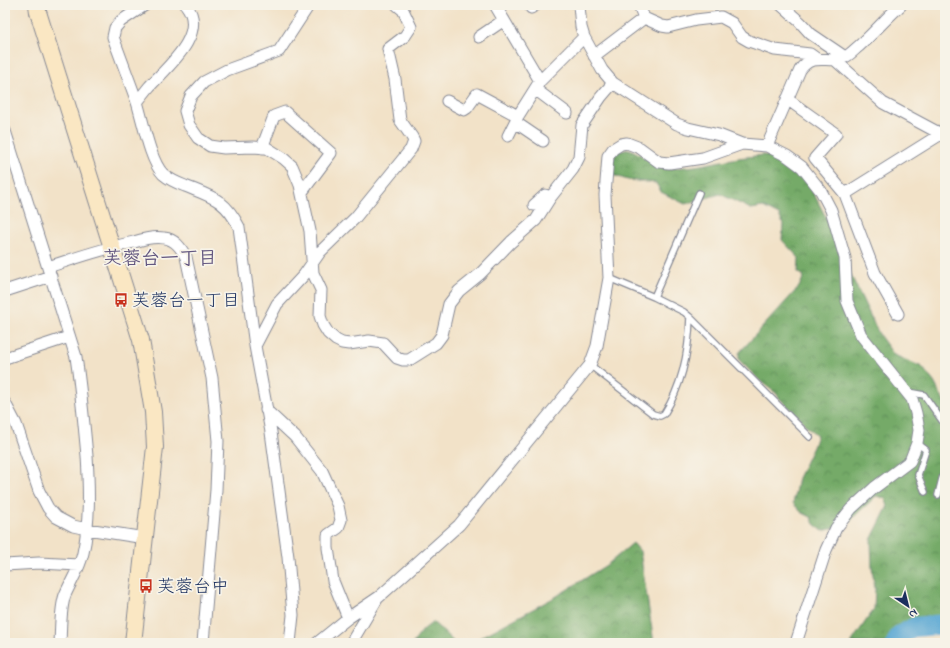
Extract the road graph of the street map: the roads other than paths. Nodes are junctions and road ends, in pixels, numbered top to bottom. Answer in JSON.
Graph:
{"nodes":[{"id":1,"x":37,"y":5,"type":"edge"},
{"id":2,"x":144,"y":5,"type":"edge"},
{"id":3,"x":186,"y":5,"type":"edge"},
{"id":4,"x":309,"y":5,"type":"edge"},
{"id":5,"x":397,"y":5,"type":"edge"},
{"id":6,"x":495,"y":5,"type":"edge"},
{"id":7,"x":579,"y":5,"type":"edge"},
{"id":8,"x":639,"y":5,"type":"edge"},
{"id":9,"x":780,"y":5,"type":"edge"},
{"id":10,"x":901,"y":5,"type":"edge"},
{"id":11,"x":644,"y":18,"type":"junction"},
{"id":12,"x":504,"y":20,"type":"junction"},
{"id":13,"x":478,"y":37,"type":"dead end"},
{"id":14,"x":584,"y":37,"type":"junction"},
{"id":15,"x":594,"y":56,"type":"junction"},
{"id":16,"x":817,"y":59,"type":"junction"},
{"id":17,"x":840,"y":59,"type":"junction"},
{"id":18,"x":613,"y":83,"type":"junction"},
{"id":19,"x":537,"y":85,"type":"junction"},
{"id":20,"x":787,"y":99,"type":"junction"},
{"id":21,"x":447,"y":101,"type":"dead end"},
{"id":22,"x":138,"y":102,"type":"junction"},
{"id":23,"x":567,"y":113,"type":"dead end"},
{"id":24,"x":516,"y":119,"type":"junction"},
{"id":25,"x":5,"y":131,"type":"edge"},
{"id":26,"x":943,"y":131,"type":"edge"},
{"id":27,"x":508,"y":136,"type":"dead end"},
{"id":28,"x":543,"y":140,"type":"dead end"},
{"id":29,"x":742,"y":144,"type":"junction"},
{"id":30,"x":767,"y":146,"type":"junction"},
{"id":31,"x":262,"y":148,"type":"junction"},
{"id":32,"x":814,"y":158,"type":"junction"},
{"id":33,"x":804,"y":169,"type":"junction"},
{"id":34,"x":302,"y":192,"type":"junction"},
{"id":35,"x":699,"y":193,"type":"dead end"},
{"id":36,"x":845,"y":194,"type":"junction"},
{"id":37,"x":550,"y":198,"type":"junction"},
{"id":38,"x":534,"y":205,"type":"dead end"},
{"id":39,"x":112,"y":247,"type":"junction"},
{"id":40,"x":312,"y":265,"type":"junction"},
{"id":41,"x":49,"y":272,"type":"junction"},
{"id":42,"x":609,"y":278,"type":"junction"},
{"id":43,"x":5,"y":291,"type":"edge"},
{"id":44,"x":654,"y":297,"type":"junction"},
{"id":45,"x":898,"y":314,"type":"dead end"},
{"id":46,"x":690,"y":317,"type":"junction"},
{"id":47,"x":69,"y":337,"type":"junction"},
{"id":48,"x":255,"y":346,"type":"junction"},
{"id":49,"x":5,"y":358,"type":"edge"},
{"id":50,"x":590,"y":364,"type":"junction"},
{"id":51,"x":906,"y":392,"type":"junction"},
{"id":52,"x":5,"y":403,"type":"edge"},
{"id":53,"x":266,"y":410,"type":"junction"},
{"id":54,"x":945,"y":425,"type":"edge"},
{"id":55,"x":810,"y":437,"type":"dead end"},
{"id":56,"x":917,"y":443,"type":"junction"},
{"id":57,"x":945,"y":467,"type":"edge"},
{"id":58,"x":925,"y":492,"type":"dead end"},
{"id":59,"x":938,"y":495,"type":"dead end"},
{"id":60,"x":87,"y":529,"type":"junction"},
{"id":61,"x":145,"y":538,"type":"junction"},
{"id":62,"x":5,"y":565,"type":"edge"},
{"id":63,"x":79,"y":565,"type":"junction"},
{"id":64,"x":378,"y":597,"type":"junction"},
{"id":65,"x":348,"y":618,"type":"junction"},
{"id":66,"x":60,"y":643,"type":"edge"},
{"id":67,"x":133,"y":643,"type":"edge"},
{"id":68,"x":203,"y":643,"type":"edge"},
{"id":69,"x":290,"y":643,"type":"edge"},
{"id":70,"x":317,"y":643,"type":"edge"},
{"id":71,"x":351,"y":643,"type":"edge"},
{"id":72,"x":796,"y":643,"type":"edge"}],
"edges":[{"from":1,"to":39,"type":"street"},
{"from":2,"to":22,"type":"street"},
{"from":3,"to":22,"type":"street"},
{"from":4,"to":31,"type":"street"},
{"from":5,"to":40,"type":"street"},
{"from":6,"to":12,"type":"street"},
{"from":7,"to":14,"type":"street"},
{"from":8,"to":11,"type":"street"},
{"from":9,"to":17,"type":"street"},
{"from":10,"to":17,"type":"street"},
{"from":11,"to":15,"type":"street"},
{"from":11,"to":16,"type":"street"},
{"from":12,"to":13,"type":"street"},
{"from":12,"to":19,"type":"street"},
{"from":14,"to":15,"type":"street"},
{"from":14,"to":19,"type":"street"},
{"from":15,"to":18,"type":"street"},
{"from":16,"to":17,"type":"street"},
{"from":16,"to":20,"type":"street"},
{"from":17,"to":26,"type":"street"},
{"from":18,"to":29,"type":"street"},
{"from":18,"to":37,"type":"street"},
{"from":19,"to":23,"type":"street"},
{"from":19,"to":24,"type":"street"},
{"from":20,"to":30,"type":"street"},
{"from":20,"to":32,"type":"street"},
{"from":21,"to":24,"type":"street"},
{"from":22,"to":48,"type":"street"},
{"from":24,"to":27,"type":"street"},
{"from":24,"to":28,"type":"street"},
{"from":25,"to":41,"type":"street"},
{"from":26,"to":36,"type":"street"},
{"from":29,"to":30,"type":"street"},
{"from":29,"to":42,"type":"street"},
{"from":30,"to":33,"type":"street"},
{"from":31,"to":34,"type":"street"},
{"from":31,"to":34,"type":"street"},
{"from":32,"to":33,"type":"street"},
{"from":32,"to":36,"type":"street"},
{"from":33,"to":51,"type":"street"},
{"from":34,"to":40,"type":"street"},
{"from":35,"to":44,"type":"lane"},
{"from":36,"to":45,"type":"street"},
{"from":37,"to":38,"type":"street"},
{"from":37,"to":40,"type":"street"},
{"from":39,"to":41,"type":"street"},
{"from":39,"to":61,"type":"street"},
{"from":39,"to":68,"type":"street"},
{"from":40,"to":48,"type":"street"},
{"from":41,"to":43,"type":"street"},
{"from":41,"to":47,"type":"street"},
{"from":42,"to":44,"type":"lane"},
{"from":42,"to":50,"type":"street"},
{"from":44,"to":46,"type":"lane"},
{"from":46,"to":50,"type":"lane"},
{"from":46,"to":55,"type":"lane"},
{"from":47,"to":49,"type":"street"},
{"from":47,"to":60,"type":"street"},
{"from":48,"to":53,"type":"street"},
{"from":50,"to":64,"type":"street"},
{"from":51,"to":54,"type":"lane"},
{"from":51,"to":56,"type":"street"},
{"from":52,"to":60,"type":"street"},
{"from":53,"to":65,"type":"street"},
{"from":53,"to":69,"type":"street"},
{"from":56,"to":58,"type":"lane"},
{"from":56,"to":72,"type":"street"},
{"from":57,"to":59,"type":"lane"},
{"from":60,"to":61,"type":"street"},
{"from":60,"to":63,"type":"street"},
{"from":61,"to":67,"type":"street"},
{"from":62,"to":63,"type":"street"},
{"from":63,"to":66,"type":"street"},
{"from":64,"to":65,"type":"street"},
{"from":64,"to":71,"type":"street"},
{"from":65,"to":70,"type":"street"}]}
